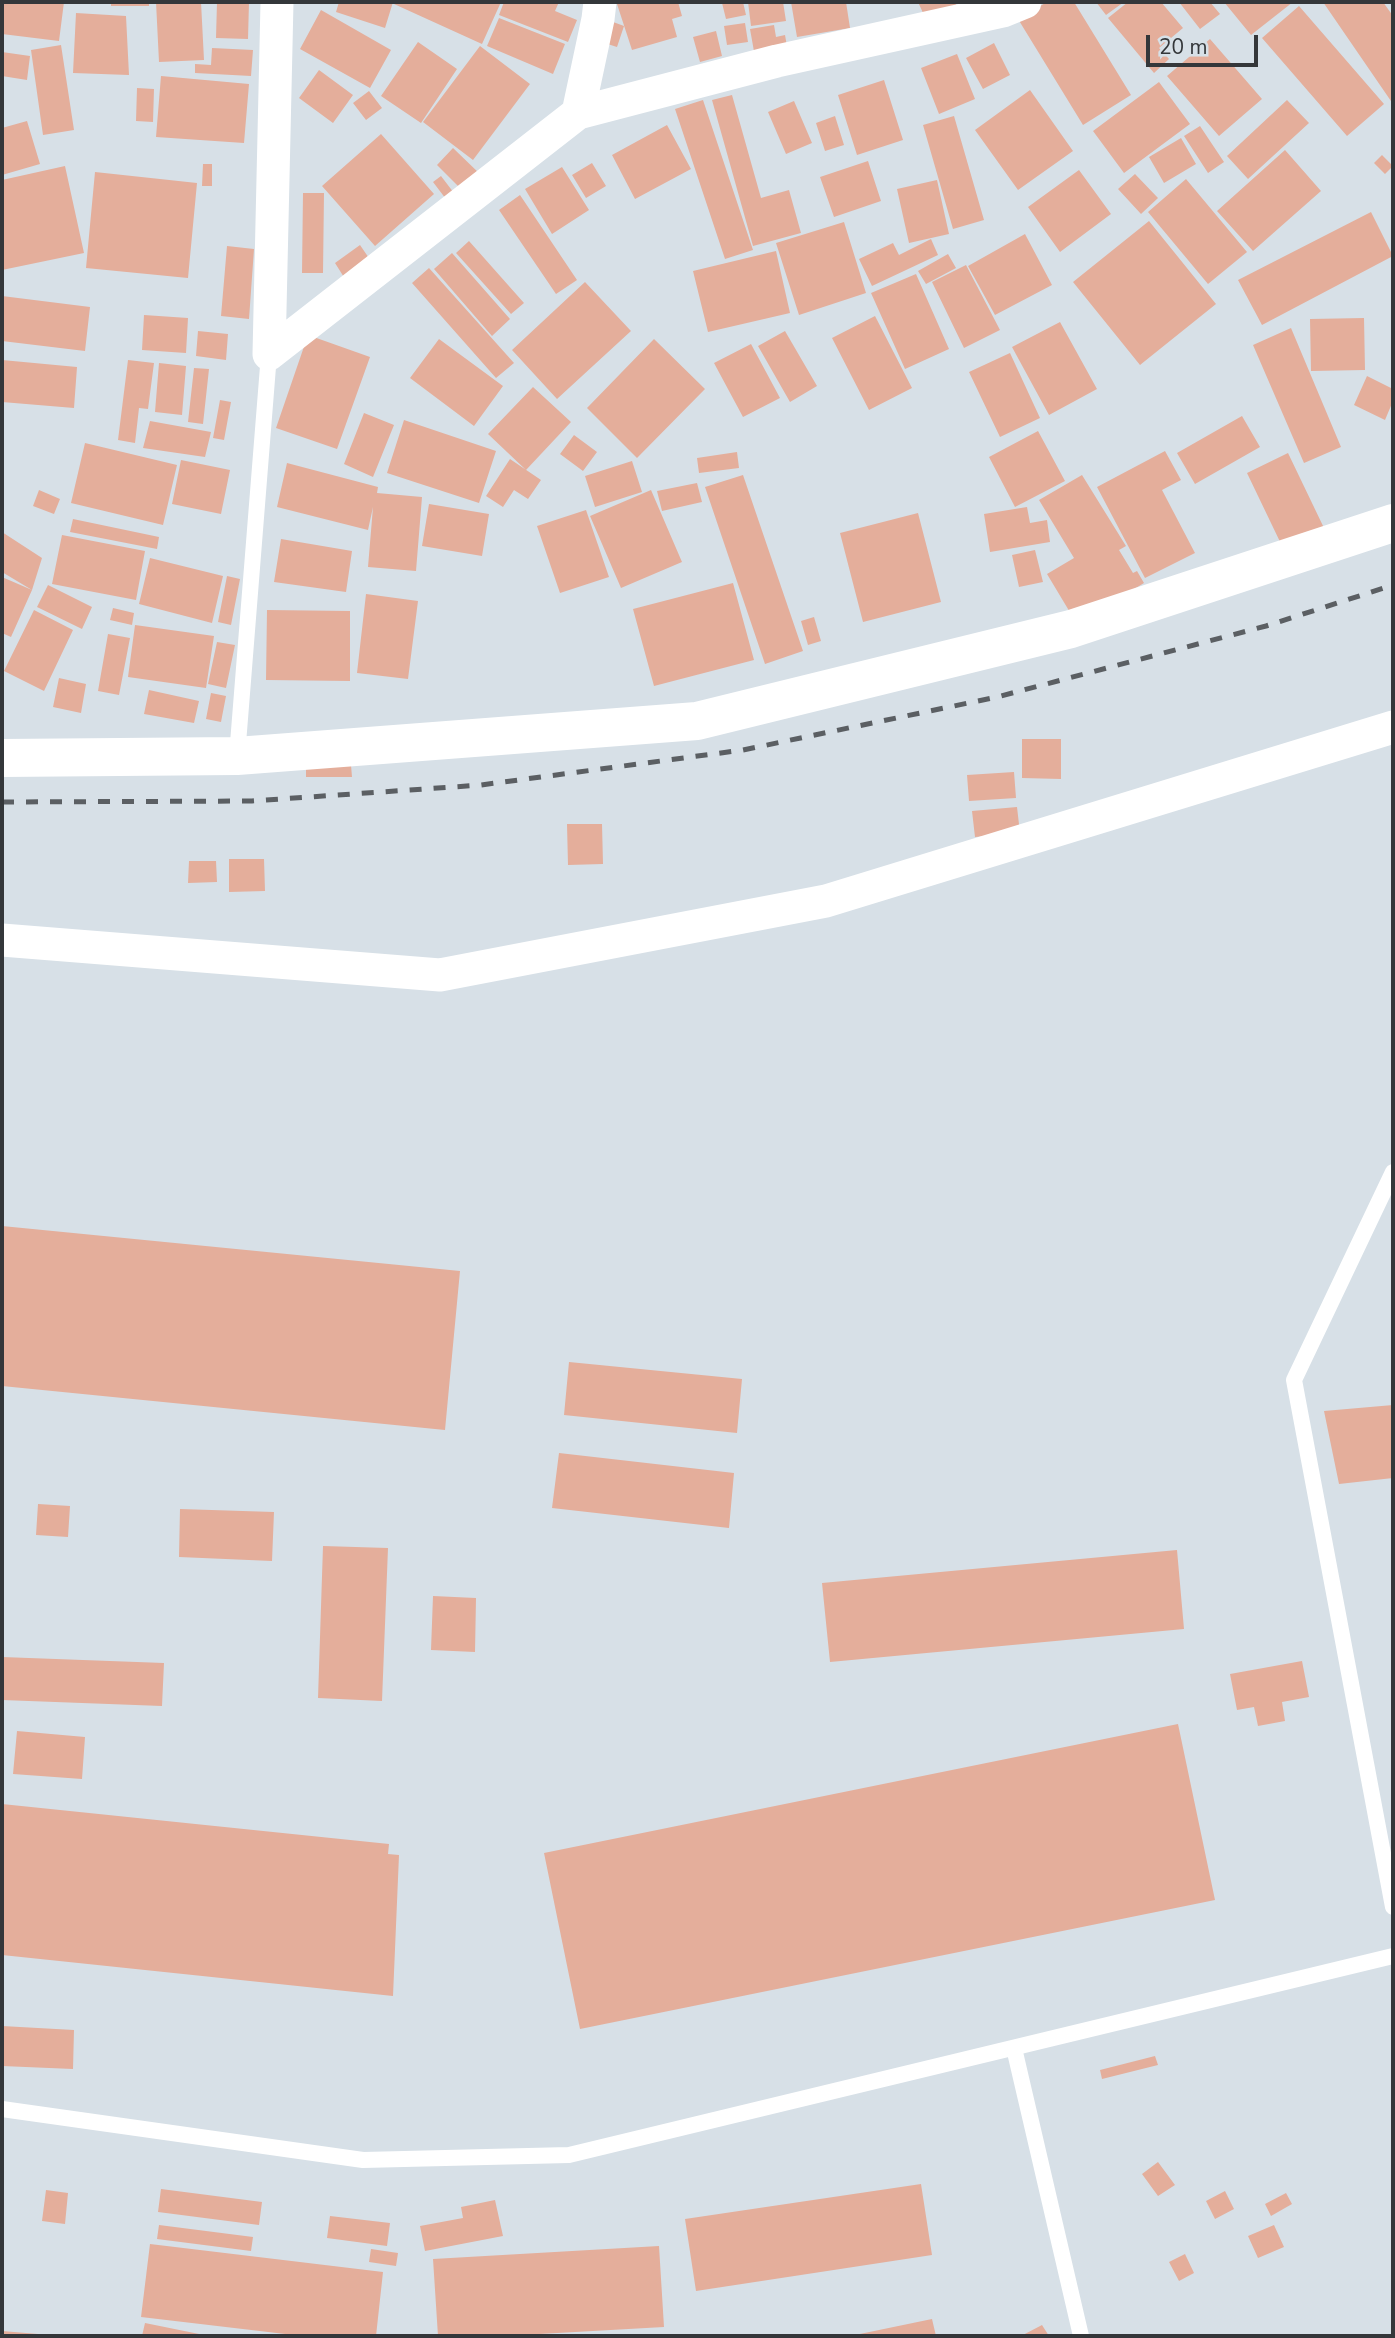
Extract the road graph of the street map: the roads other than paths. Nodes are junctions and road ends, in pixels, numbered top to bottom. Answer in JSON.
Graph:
{"nodes":[{"id":1,"x":277,"y":2,"type":"edge"},
{"id":2,"x":600,"y":2,"type":"edge"},
{"id":3,"x":1025,"y":2,"type":"edge"},
{"id":4,"x":578,"y":114,"type":"junction"},
{"id":5,"x":269,"y":354,"type":"junction"},
{"id":6,"x":1393,"y":523,"type":"edge"},
{"id":7,"x":1393,"y":727,"type":"edge"},
{"id":8,"x":237,"y":756,"type":"junction"},
{"id":9,"x":2,"y":758,"type":"edge"},
{"id":10,"x":2,"y":940,"type":"edge"},
{"id":11,"x":1393,"y":1172,"type":"edge"},
{"id":12,"x":1393,"y":1907,"type":"edge"},
{"id":13,"x":1393,"y":1956,"type":"edge"},
{"id":14,"x":1014,"y":2048,"type":"junction"},
{"id":15,"x":2,"y":2109,"type":"edge"},
{"id":16,"x":1081,"y":2336,"type":"edge"}],
"edges":[{"from":1,"to":5,"type":"street"},
{"from":2,"to":4,"type":"street"},
{"from":3,"to":4,"type":"street"},
{"from":4,"to":5,"type":"street"},
{"from":5,"to":8,"type":"lane"},
{"from":6,"to":8,"type":"street"},
{"from":7,"to":10,"type":"street"},
{"from":8,"to":9,"type":"street"},
{"from":11,"to":12,"type":"lane"},
{"from":13,"to":14,"type":"lane"},
{"from":14,"to":15,"type":"lane"},
{"from":14,"to":16,"type":"lane"}]}
